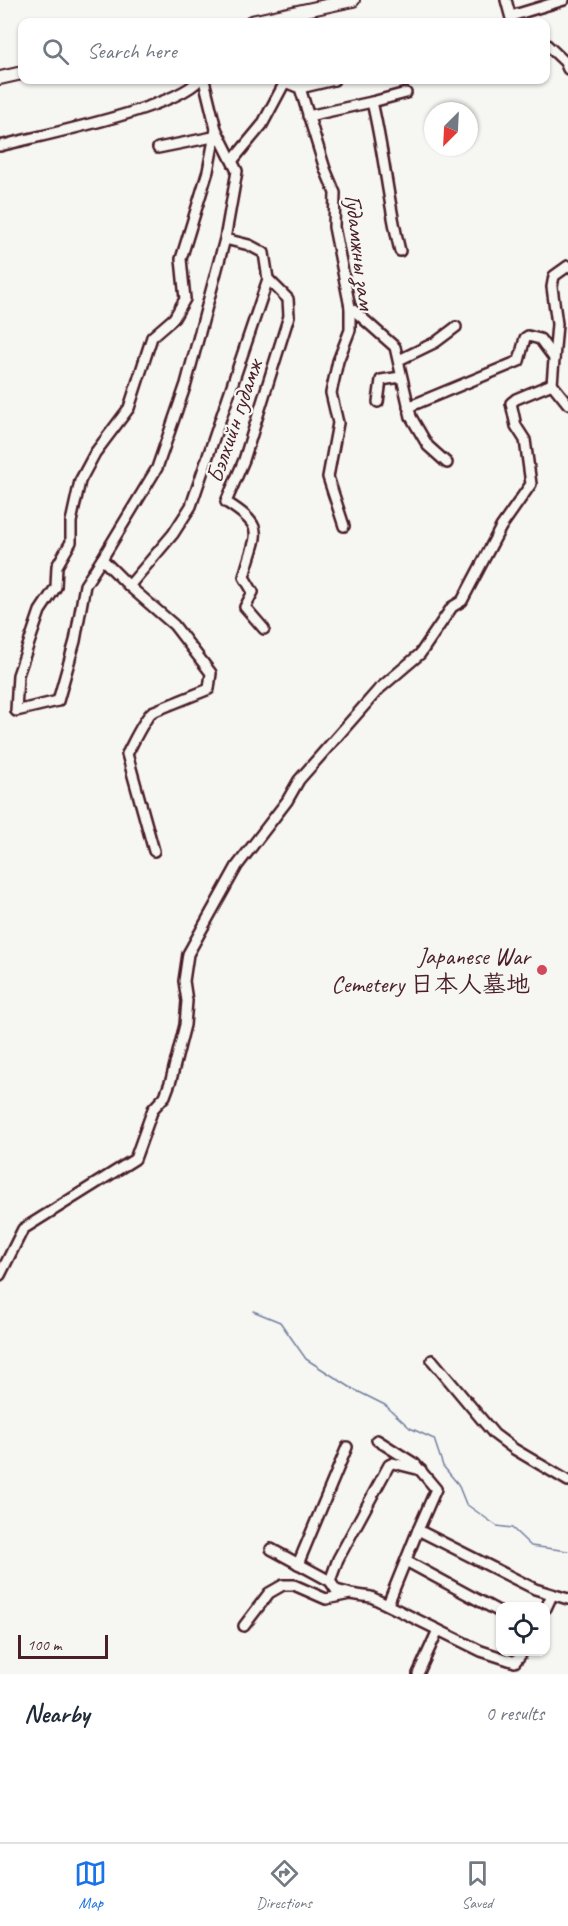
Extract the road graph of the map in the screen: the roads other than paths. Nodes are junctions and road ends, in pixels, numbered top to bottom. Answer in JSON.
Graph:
{"nodes":[{"id":1,"x":354,"y":0,"type":"edge"},
{"id":2,"x":506,"y":0,"type":"edge"},
{"id":3,"x":564,"y":0,"type":"edge"},
{"id":4,"x":284,"y":18,"type":"edge"},
{"id":5,"x":514,"y":18,"type":"edge"},
{"id":6,"x":517,"y":18,"type":"edge"},
{"id":7,"x":550,"y":48,"type":"edge"},
{"id":8,"x":568,"y":69,"type":"edge"},
{"id":9,"x":18,"y":74,"type":"edge"},
{"id":10,"x":0,"y":78,"type":"edge"},
{"id":11,"x":195,"y":84,"type":"edge"},
{"id":12,"x":205,"y":84,"type":"edge"},
{"id":13,"x":283,"y":84,"type":"edge"},
{"id":14,"x":291,"y":84,"type":"edge"},
{"id":15,"x":317,"y":84,"type":"edge"},
{"id":16,"x":300,"y":88,"type":"junction"},
{"id":17,"x":406,"y":93,"type":"dead end"},
{"id":18,"x":372,"y":102,"type":"junction"},
{"id":19,"x":308,"y":116,"type":"junction"},
{"id":20,"x":214,"y":133,"type":"junction"},
{"id":21,"x":0,"y":146,"type":"edge"},
{"id":22,"x":158,"y":148,"type":"dead end"},
{"id":23,"x":233,"y":160,"type":"junction"},
{"id":24,"x":225,"y":239,"type":"junction"},
{"id":25,"x":400,"y":251,"type":"dead end"},
{"id":26,"x":568,"y":266,"type":"edge"},
{"id":27,"x":268,"y":279,"type":"junction"},
{"id":28,"x":350,"y":307,"type":"junction"},
{"id":29,"x":456,"y":327,"type":"dead end"},
{"id":30,"x":554,"y":358,"type":"junction"},
{"id":31,"x":399,"y":360,"type":"junction"},
{"id":32,"x":401,"y":377,"type":"junction"},
{"id":33,"x":552,"y":384,"type":"junction"},
{"id":34,"x":378,"y":402,"type":"dead end"},
{"id":35,"x":568,"y":404,"type":"edge"},
{"id":36,"x":408,"y":407,"type":"junction"},
{"id":37,"x":447,"y":463,"type":"dead end"},
{"id":38,"x":344,"y":526,"type":"dead end"},
{"id":39,"x":102,"y":559,"type":"junction"},
{"id":40,"x":129,"y":586,"type":"junction"},
{"id":41,"x":264,"y":629,"type":"dead end"},
{"id":42,"x":154,"y":851,"type":"dead end"},
{"id":43,"x":0,"y":1275,"type":"edge"},
{"id":44,"x":432,"y":1360,"type":"dead end"},
{"id":45,"x":377,"y":1440,"type":"dead end"},
{"id":46,"x":346,"y":1447,"type":"dead end"},
{"id":47,"x":421,"y":1470,"type":"junction"},
{"id":48,"x":568,"y":1481,"type":"edge"},
{"id":49,"x":417,"y":1530,"type":"junction"},
{"id":50,"x":271,"y":1549,"type":"dead end"},
{"id":51,"x":406,"y":1561,"type":"junction"},
{"id":52,"x":298,"y":1564,"type":"junction"},
{"id":53,"x":330,"y":1581,"type":"junction"},
{"id":54,"x":350,"y":1594,"type":"junction"},
{"id":55,"x":552,"y":1595,"type":"junction"},
{"id":56,"x":568,"y":1599,"type":"edge"},
{"id":57,"x":549,"y":1602,"type":"edge"},
{"id":58,"x":388,"y":1604,"type":"junction"},
{"id":59,"x":496,"y":1609,"type":"edge"},
{"id":60,"x":244,"y":1626,"type":"dead end"},
{"id":61,"x":438,"y":1630,"type":"junction"},
{"id":62,"x":496,"y":1656,"type":"edge"},
{"id":63,"x":497,"y":1656,"type":"edge"},
{"id":64,"x":520,"y":1656,"type":"edge"},
{"id":65,"x":418,"y":1674,"type":"edge"}],
"edges":[{"from":1,"to":4,"type":"main road"},
{"from":2,"to":5,"type":"street"},
{"from":3,"to":6,"type":"street"},
{"from":7,"to":8,"type":"street"},
{"from":9,"to":10,"type":"main road"},
{"from":11,"to":21,"type":"street"},
{"from":12,"to":20,"type":"street"},
{"from":13,"to":23,"type":"street"},
{"from":14,"to":16,"type":"street"},
{"from":15,"to":16,"type":"street"},
{"from":16,"to":19,"type":"street","name":"Гудамжны зам"},
{"from":17,"to":18,"type":"street"},
{"from":18,"to":19,"type":"street"},
{"from":18,"to":25,"type":"street"},
{"from":19,"to":28,"type":"street","name":"Гудамжны зам"},
{"from":20,"to":22,"type":"street"},
{"from":20,"to":23,"type":"street"},
{"from":20,"to":39,"type":"street"},
{"from":23,"to":24,"type":"street"},
{"from":24,"to":27,"type":"street","name":"Бэлхийн гудамж"},
{"from":24,"to":39,"type":"street"},
{"from":26,"to":30,"type":"street"},
{"from":27,"to":40,"type":"street","name":"Бэлхийн гудамж"},
{"from":27,"to":41,"type":"street","name":"Бэлхийн гудамж"},
{"from":28,"to":31,"type":"street"},
{"from":28,"to":38,"type":"street","name":"Гудамжны зам"},
{"from":29,"to":31,"type":"street"},
{"from":30,"to":33,"type":"street"},
{"from":30,"to":36,"type":"street"},
{"from":31,"to":32,"type":"street"},
{"from":32,"to":34,"type":"street"},
{"from":32,"to":36,"type":"street"},
{"from":33,"to":35,"type":"street"},
{"from":33,"to":43,"type":"street"},
{"from":36,"to":37,"type":"street"},
{"from":39,"to":40,"type":"street"},
{"from":40,"to":42,"type":"street"},
{"from":44,"to":48,"type":"street"},
{"from":45,"to":47,"type":"street"},
{"from":46,"to":52,"type":"street"},
{"from":47,"to":49,"type":"street"},
{"from":47,"to":53,"type":"street"},
{"from":49,"to":51,"type":"street"},
{"from":49,"to":55,"type":"street"},
{"from":50,"to":52,"type":"street"},
{"from":51,"to":58,"type":"street"},
{"from":51,"to":59,"type":"street"},
{"from":52,"to":53,"type":"street"},
{"from":53,"to":54,"type":"street"},
{"from":54,"to":58,"type":"street"},
{"from":54,"to":60,"type":"street"},
{"from":55,"to":56,"type":"street"},
{"from":55,"to":57,"type":"street"},
{"from":58,"to":61,"type":"street"},
{"from":61,"to":62,"type":"street"},
{"from":61,"to":65,"type":"street"},
{"from":63,"to":64,"type":"street"}]}
